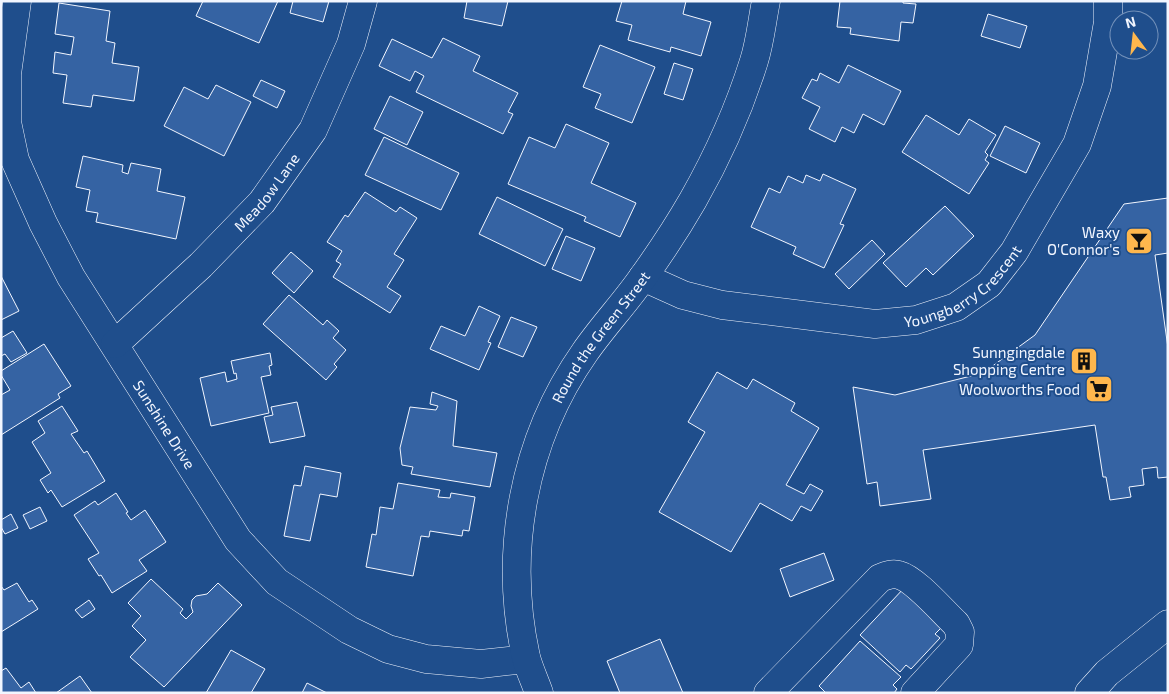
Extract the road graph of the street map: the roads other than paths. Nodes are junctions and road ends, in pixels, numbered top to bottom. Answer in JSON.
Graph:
{"nodes":[{"id":1,"x":17,"y":1,"type":"edge"},
{"id":2,"x":363,"y":1,"type":"edge"},
{"id":3,"x":766,"y":1,"type":"edge"},
{"id":4,"x":1108,"y":1,"type":"edge"},
{"id":5,"x":643,"y":277,"type":"junction"},
{"id":6,"x":115,"y":344,"type":"junction"},
{"id":7,"x":1168,"y":624,"type":"edge"},
{"id":8,"x":526,"y":659,"type":"junction"},
{"id":9,"x":539,"y":693,"type":"edge"},
{"id":10,"x":768,"y":693,"type":"edge"},
{"id":11,"x":915,"y":693,"type":"edge"},
{"id":12,"x":1088,"y":693,"type":"edge"}],
"edges":[{"from":1,"to":6,"type":"street","name":"Sunshine Drive"},
{"from":2,"to":6,"type":"street","name":"Meadow Lane"},
{"from":3,"to":5,"type":"street","name":"Round the Green Street"},
{"from":4,"to":5,"type":"street","name":"Youngberry Crescent"},
{"from":5,"to":8,"type":"street","name":"Round the Green Street"},
{"from":6,"to":8,"type":"street","name":"Sunshine Drive"},
{"from":7,"to":12,"type":"street"},
{"from":8,"to":9,"type":"street","name":"Round the Green Street"},
{"from":10,"to":11,"type":"street"}]}
